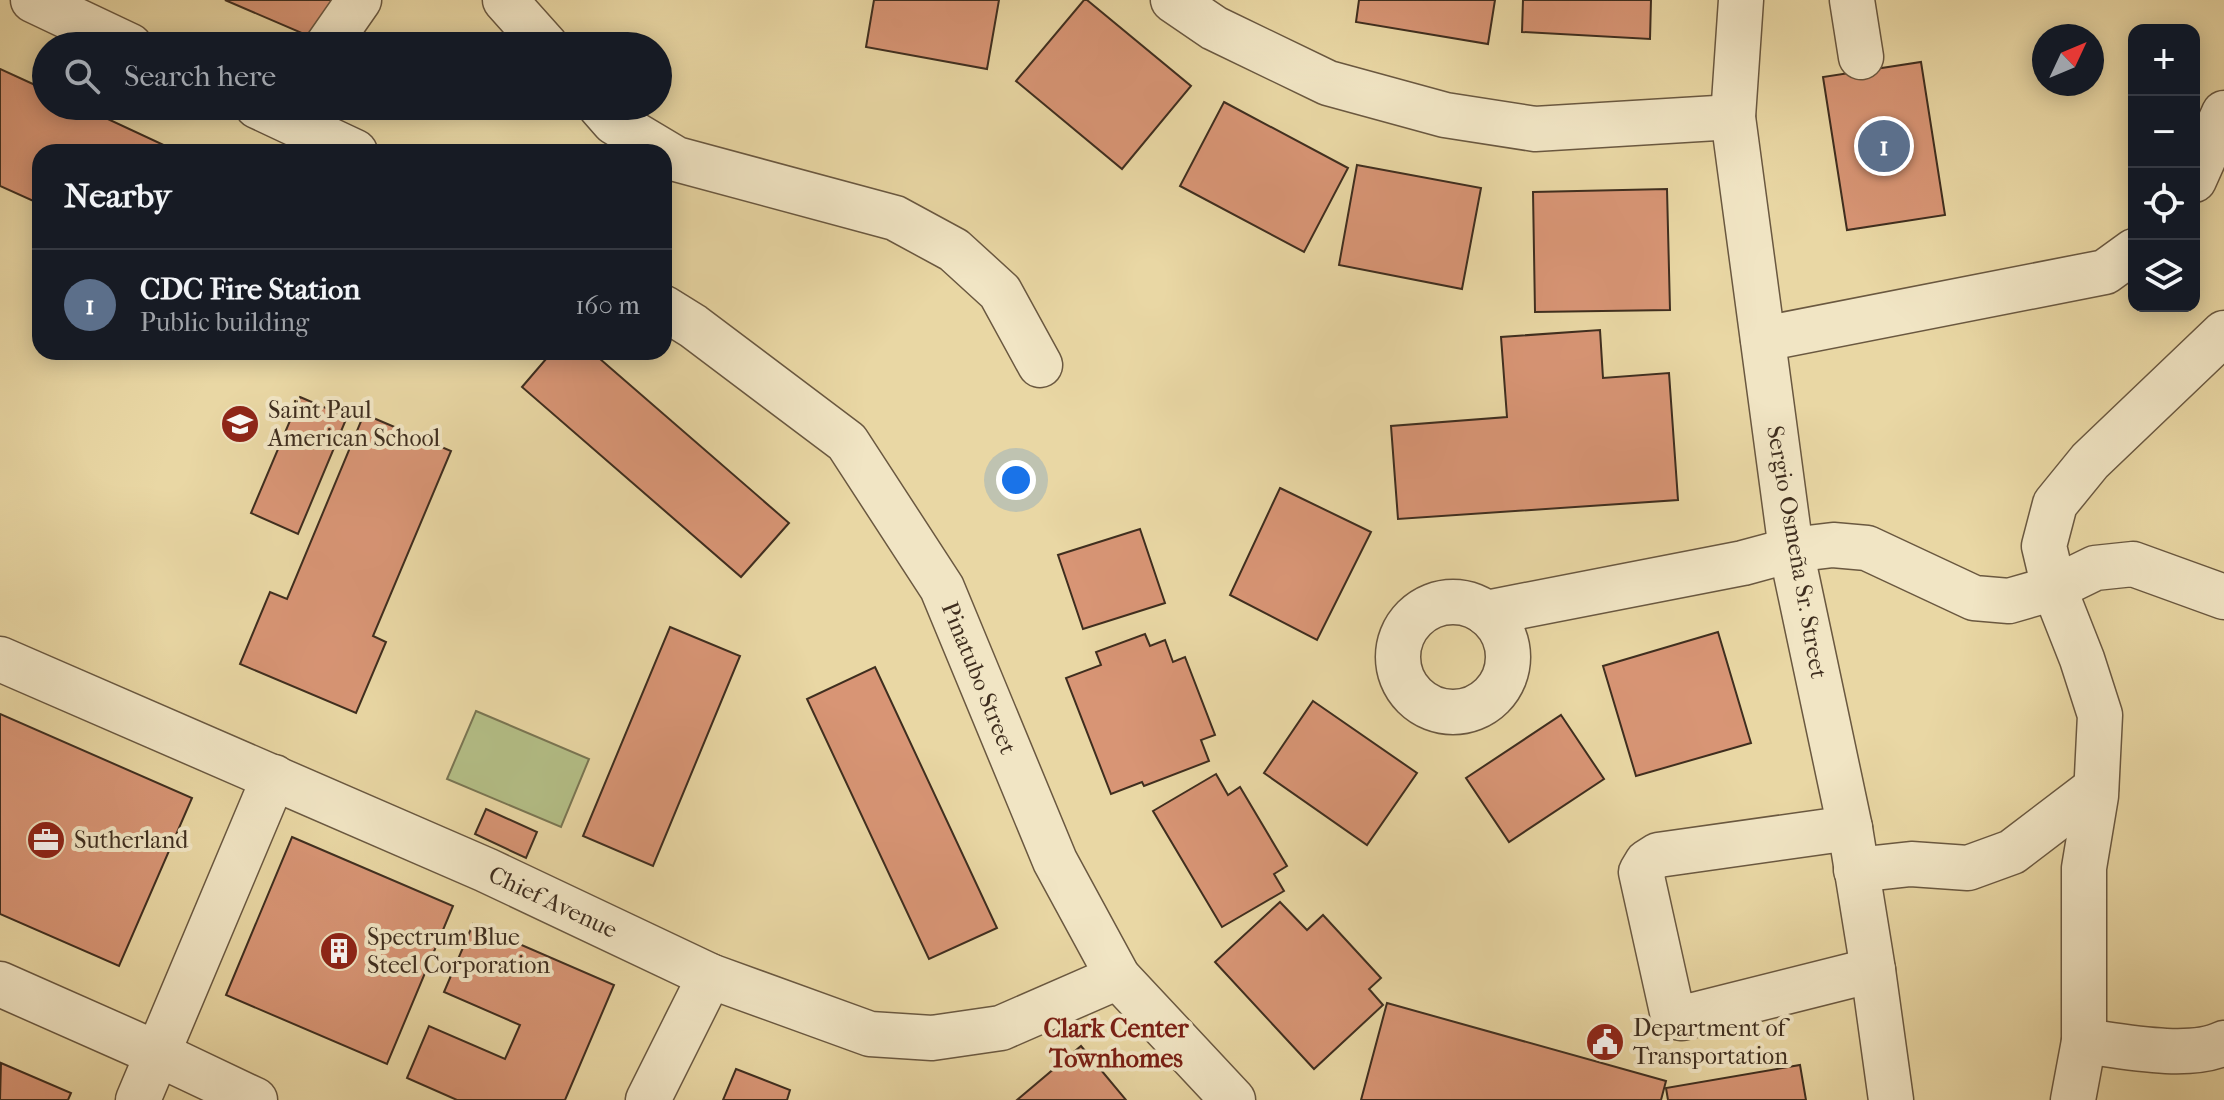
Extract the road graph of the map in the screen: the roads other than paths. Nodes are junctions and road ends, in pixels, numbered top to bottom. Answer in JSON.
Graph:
{"nodes":[{"id":1,"x":33,"y":0,"type":"edge"},
{"id":2,"x":359,"y":0,"type":"edge"},
{"id":3,"x":505,"y":0,"type":"edge"},
{"id":4,"x":1173,"y":0,"type":"edge"},
{"id":5,"x":1741,"y":0,"type":"edge"},
{"id":6,"x":1852,"y":0,"type":"edge"},
{"id":7,"x":100,"y":32,"type":"edge"},
{"id":8,"x":337,"y":32,"type":"edge"},
{"id":9,"x":534,"y":32,"type":"edge"},
{"id":10,"x":1861,"y":57,"type":"dead end"},
{"id":11,"x":2224,"y":113,"type":"edge"},
{"id":12,"x":1733,"y":117,"type":"junction"},
{"id":13,"x":294,"y":120,"type":"edge"},
{"id":14,"x":612,"y":120,"type":"edge"},
{"id":15,"x":340,"y":144,"type":"edge"},
{"id":16,"x":651,"y":144,"type":"edge"},
{"id":17,"x":672,"y":157,"type":"edge"},
{"id":18,"x":2199,"y":168,"type":"edge"},
{"id":19,"x":2128,"y":255,"type":"edge"},
{"id":20,"x":672,"y":313,"type":"edge"},
{"id":21,"x":2224,"y":333,"type":"edge"},
{"id":22,"x":1763,"y":339,"type":"junction"},
{"id":23,"x":1040,"y":365,"type":"dead end"},
{"id":24,"x":1791,"y":550,"type":"junction"},
{"id":25,"x":2054,"y":588,"type":"junction"},
{"id":26,"x":2224,"y":597,"type":"edge"},
{"id":27,"x":1486,"y":613,"type":"dead end"},
{"id":28,"x":0,"y":659,"type":"edge"},
{"id":29,"x":274,"y":777,"type":"junction"},
{"id":30,"x":2096,"y":788,"type":"junction"},
{"id":31,"x":1853,"y":849,"type":"junction"},
{"id":32,"x":1873,"y":970,"type":"junction"},
{"id":33,"x":710,"y":976,"type":"junction"},
{"id":34,"x":1118,"y":977,"type":"junction"},
{"id":35,"x":0,"y":984,"type":"edge"},
{"id":36,"x":2084,"y":1041,"type":"junction"},
{"id":37,"x":2224,"y":1043,"type":"edge"},
{"id":38,"x":158,"y":1054,"type":"junction"},
{"id":39,"x":138,"y":1100,"type":"edge"},
{"id":40,"x":255,"y":1100,"type":"edge"},
{"id":41,"x":648,"y":1100,"type":"edge"},
{"id":42,"x":1233,"y":1100,"type":"edge"},
{"id":43,"x":1891,"y":1100,"type":"edge"},
{"id":44,"x":2073,"y":1100,"type":"edge"}],
"edges":[{"from":1,"to":7,"type":"street"},
{"from":2,"to":8,"type":"street"},
{"from":3,"to":9,"type":"street"},
{"from":4,"to":12,"type":"street"},
{"from":5,"to":12,"type":"street","name":"Sergio Osmeña Sr. Street"},
{"from":6,"to":10,"type":"street"},
{"from":11,"to":18,"type":"street"},
{"from":12,"to":22,"type":"street","name":"Sergio Osmeña Sr. Street"},
{"from":13,"to":15,"type":"street"},
{"from":14,"to":16,"type":"street"},
{"from":17,"to":23,"type":"street"},
{"from":19,"to":22,"type":"street"},
{"from":20,"to":34,"type":"street","name":"Pinatubo Street"},
{"from":21,"to":25,"type":"street"},
{"from":22,"to":24,"type":"street","name":"Sergio Osmeña Sr. Street"},
{"from":24,"to":25,"type":"street"},
{"from":24,"to":27,"type":"street"},
{"from":24,"to":31,"type":"street","name":"Sergio Osmeña Sr. Street"},
{"from":25,"to":26,"type":"street"},
{"from":25,"to":30,"type":"street"},
{"from":28,"to":29,"type":"street","name":"Chief Avenue"},
{"from":29,"to":33,"type":"street","name":"Chief Avenue"},
{"from":29,"to":38,"type":"street"},
{"from":30,"to":31,"type":"street"},
{"from":30,"to":36,"type":"street"},
{"from":31,"to":32,"type":"street","name":"Sergio Osmeña Sr. Street"},
{"from":31,"to":32,"type":"street"},
{"from":32,"to":43,"type":"street","name":"Sergio Osmeña Sr. Street"},
{"from":33,"to":34,"type":"street","name":"Chief Avenue"},
{"from":33,"to":41,"type":"street"},
{"from":34,"to":42,"type":"street","name":"Pinatubo Street"},
{"from":35,"to":38,"type":"street"},
{"from":36,"to":37,"type":"street"},
{"from":36,"to":44,"type":"street"},
{"from":38,"to":39,"type":"street"},
{"from":38,"to":40,"type":"street"}]}
